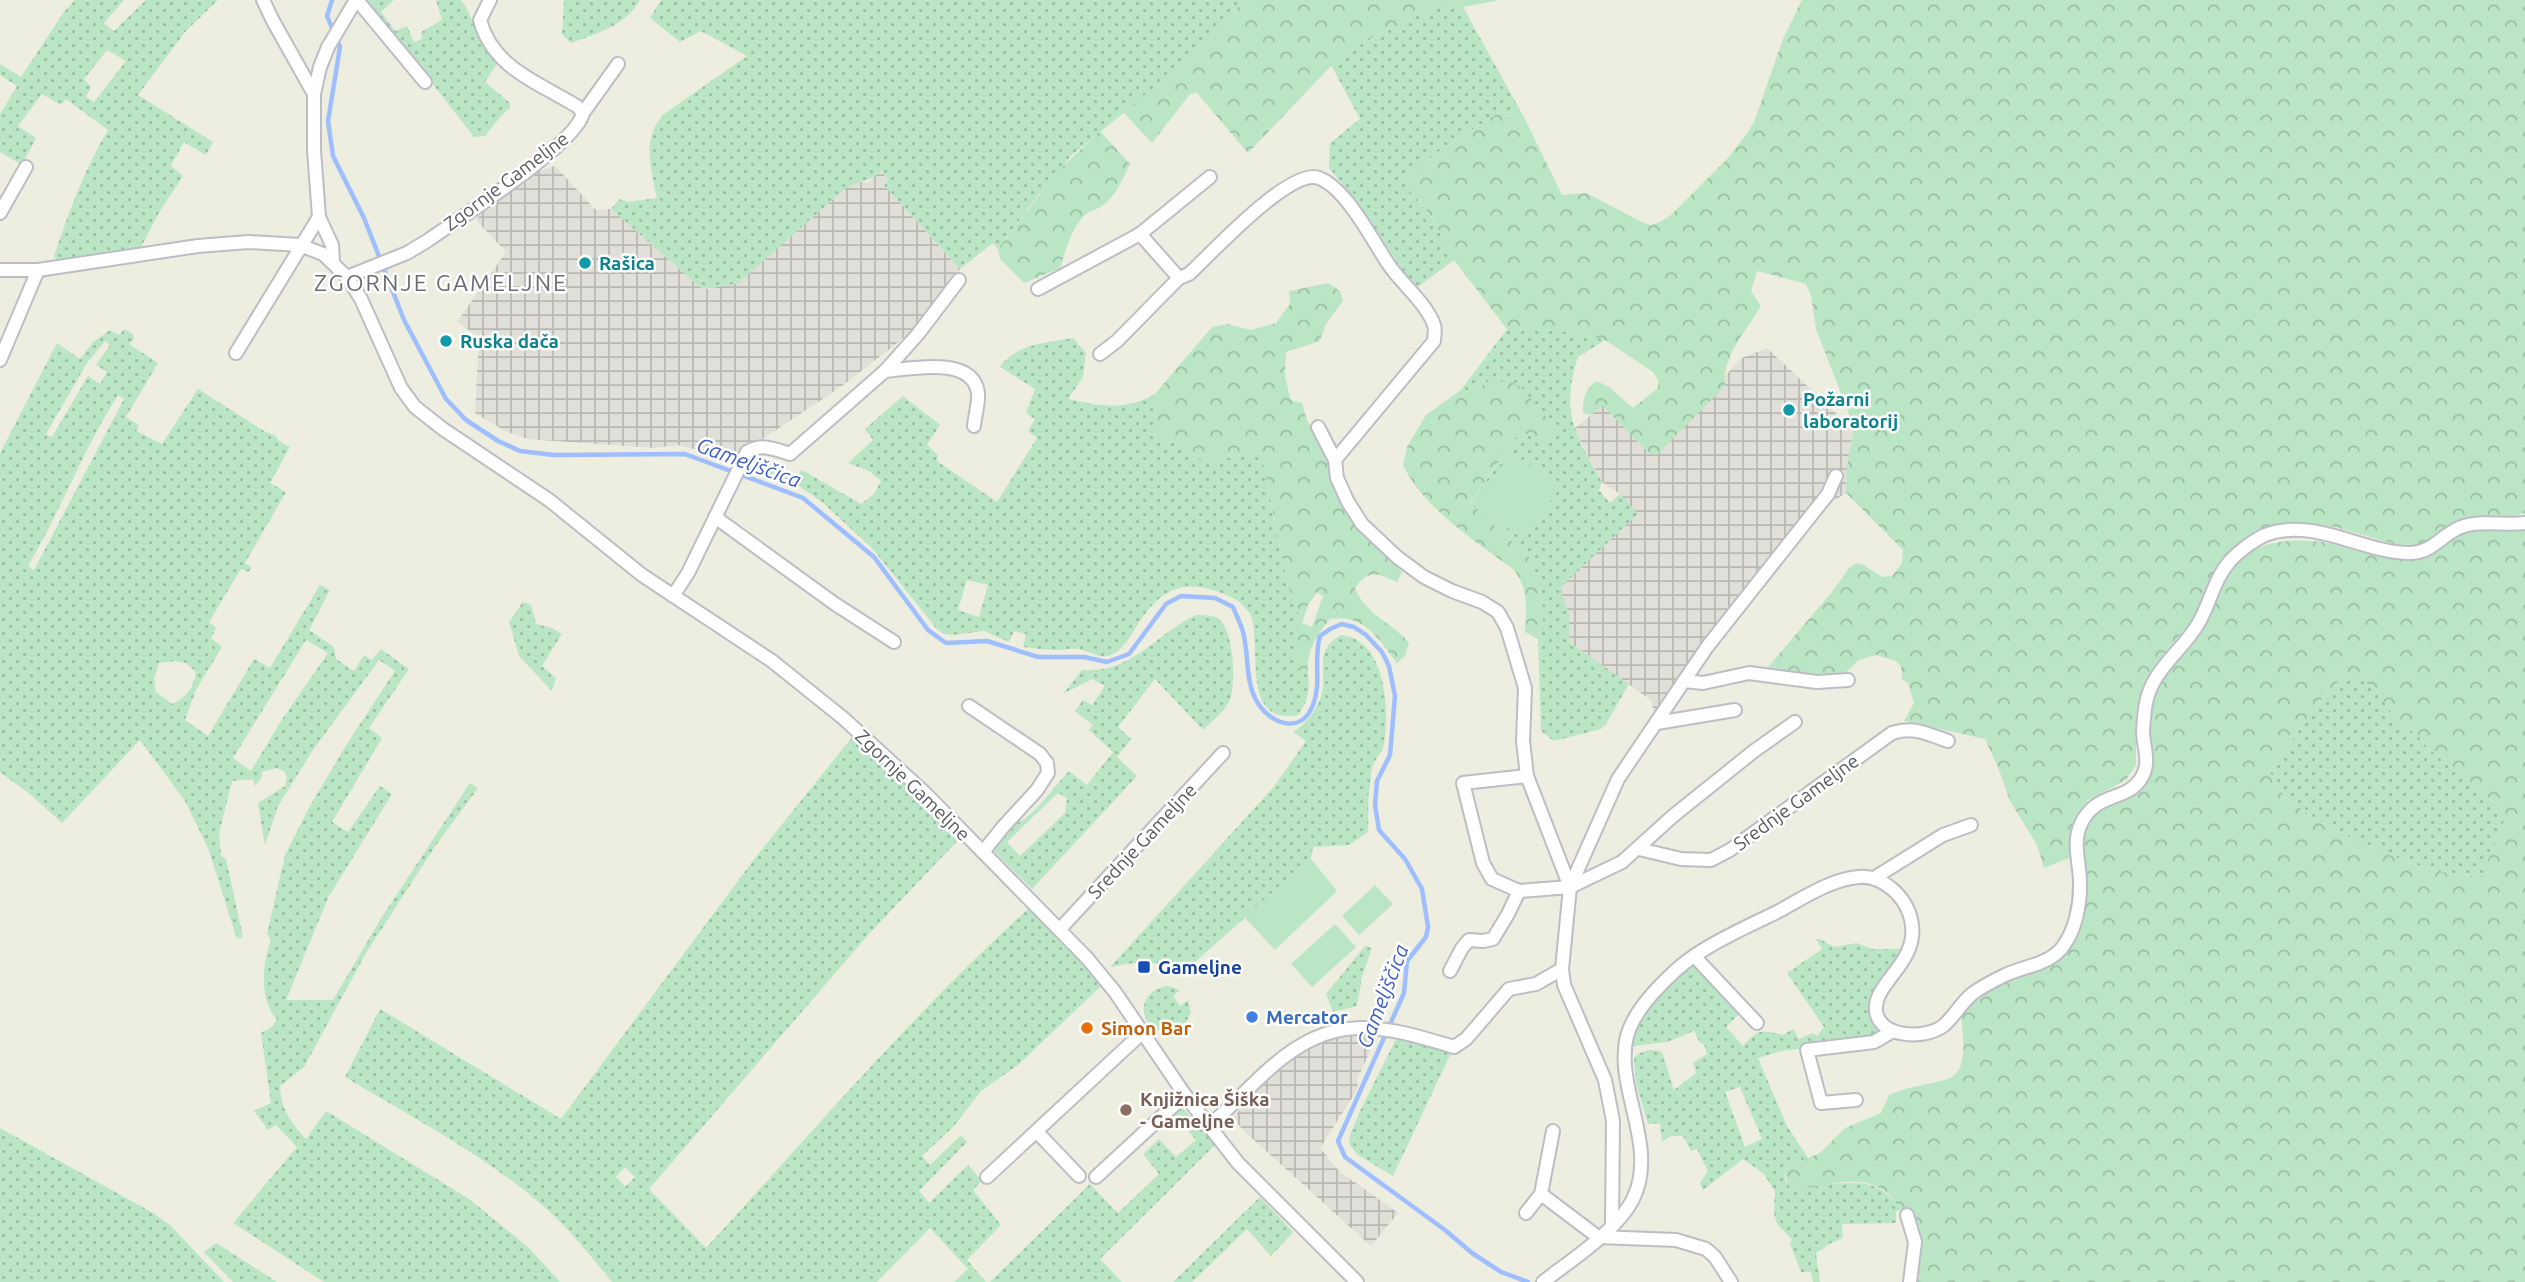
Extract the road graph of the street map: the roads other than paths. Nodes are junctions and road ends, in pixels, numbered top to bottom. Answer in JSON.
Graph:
{"nodes":[{"id":1,"x":263,"y":0,"type":"edge"},
{"id":2,"x":357,"y":0,"type":"edge"},
{"id":3,"x":490,"y":0,"type":"edge"},
{"id":4,"x":618,"y":64,"type":"dead end"},
{"id":5,"x":425,"y":82,"type":"dead end"},
{"id":6,"x":314,"y":94,"type":"junction"},
{"id":7,"x":583,"y":113,"type":"junction"},
{"id":8,"x":26,"y":167,"type":"dead end"},
{"id":9,"x":1210,"y":177,"type":"dead end"},
{"id":10,"x":0,"y":213,"type":"edge"},
{"id":11,"x":319,"y":218,"type":"junction"},
{"id":12,"x":1140,"y":234,"type":"junction"},
{"id":13,"x":300,"y":245,"type":"junction"},
{"id":14,"x":333,"y":261,"type":"junction"},
{"id":15,"x":0,"y":270,"type":"edge"},
{"id":16,"x":38,"y":270,"type":"junction"},
{"id":17,"x":347,"y":276,"type":"junction"},
{"id":18,"x":1179,"y":278,"type":"junction"},
{"id":19,"x":960,"y":280,"type":"dead end"},
{"id":20,"x":1038,"y":289,"type":"dead end"},
{"id":21,"x":236,"y":353,"type":"dead end"},
{"id":22,"x":1100,"y":354,"type":"dead end"},
{"id":23,"x":0,"y":360,"type":"edge"},
{"id":24,"x":885,"y":371,"type":"junction"},
{"id":25,"x":974,"y":426,"type":"dead end"},
{"id":26,"x":1318,"y":427,"type":"dead end"},
{"id":27,"x":1335,"y":460,"type":"junction"},
{"id":28,"x":1836,"y":475,"type":"dead end"},
{"id":29,"x":715,"y":517,"type":"junction"},
{"id":30,"x":2525,"y":523,"type":"edge"},
{"id":31,"x":673,"y":596,"type":"junction"},
{"id":32,"x":894,"y":642,"type":"dead end"},
{"id":33,"x":1848,"y":680,"type":"dead end"},
{"id":34,"x":1684,"y":681,"type":"junction"},
{"id":35,"x":969,"y":706,"type":"dead end"},
{"id":36,"x":1735,"y":710,"type":"dead end"},
{"id":37,"x":1795,"y":722,"type":"dead end"},
{"id":38,"x":1657,"y":723,"type":"junction"},
{"id":39,"x":1948,"y":741,"type":"dead end"},
{"id":40,"x":1223,"y":754,"type":"dead end"},
{"id":41,"x":1527,"y":776,"type":"junction"},
{"id":42,"x":1971,"y":825,"type":"dead end"},
{"id":43,"x":1639,"y":849,"type":"junction"},
{"id":44,"x":984,"y":852,"type":"junction"},
{"id":45,"x":1874,"y":878,"type":"junction"},
{"id":46,"x":1570,"y":887,"type":"junction"},
{"id":47,"x":1519,"y":891,"type":"junction"},
{"id":48,"x":1060,"y":929,"type":"junction"},
{"id":49,"x":1694,"y":956,"type":"junction"},
{"id":50,"x":1562,"y":969,"type":"junction"},
{"id":51,"x":1450,"y":971,"type":"dead end"},
{"id":52,"x":1757,"y":1023,"type":"dead end"},
{"id":53,"x":1893,"y":1031,"type":"junction"},
{"id":54,"x":1143,"y":1032,"type":"junction"},
{"id":55,"x":1185,"y":1095,"type":"junction"},
{"id":56,"x":1856,"y":1100,"type":"dead end"},
{"id":57,"x":1209,"y":1126,"type":"junction"},
{"id":58,"x":1553,"y":1131,"type":"dead end"},
{"id":59,"x":1037,"y":1132,"type":"junction"},
{"id":60,"x":1079,"y":1176,"type":"dead end"},
{"id":61,"x":987,"y":1177,"type":"dead end"},
{"id":62,"x":1096,"y":1177,"type":"dead end"},
{"id":63,"x":1541,"y":1194,"type":"junction"},
{"id":64,"x":1527,"y":1213,"type":"dead end"},
{"id":65,"x":1908,"y":1215,"type":"dead end"},
{"id":66,"x":1612,"y":1225,"type":"junction"},
{"id":67,"x":1598,"y":1237,"type":"junction"},
{"id":68,"x":1357,"y":1282,"type":"edge"},
{"id":69,"x":1543,"y":1282,"type":"edge"},
{"id":70,"x":1731,"y":1282,"type":"edge"},
{"id":71,"x":1910,"y":1282,"type":"edge"}],
"edges":[{"from":1,"to":6,"type":"street"},
{"from":2,"to":5,"type":"street"},
{"from":2,"to":6,"type":"street","name":"Zgornje Gameljne"},
{"from":3,"to":7,"type":"street","name":"Zgornje Gameljne"},
{"from":4,"to":7,"type":"street"},
{"from":6,"to":11,"type":"street","name":"Zgornje Gameljne"},
{"from":7,"to":17,"type":"street","name":"Zgornje Gameljne"},
{"from":8,"to":10,"type":"street"},
{"from":9,"to":12,"type":"street"},
{"from":11,"to":13,"type":"street"},
{"from":11,"to":14,"type":"street","name":"Zgornje Gameljne"},
{"from":12,"to":18,"type":"street"},
{"from":12,"to":20,"type":"street"},
{"from":13,"to":14,"type":"street","name":"Zgornje Gameljne"},
{"from":13,"to":16,"type":"street","name":"Zgornje Gameljne"},
{"from":13,"to":21,"type":"street"},
{"from":14,"to":17,"type":"street","name":"Zgornje Gameljne"},
{"from":15,"to":16,"type":"street","name":"Zgornje Gameljne"},
{"from":16,"to":23,"type":"street"},
{"from":17,"to":31,"type":"street","name":"Zgornje Gameljne"},
{"from":18,"to":22,"type":"street"},
{"from":18,"to":27,"type":"street"},
{"from":19,"to":24,"type":"street"},
{"from":24,"to":25,"type":"street"},
{"from":24,"to":29,"type":"street"},
{"from":26,"to":27,"type":"street"},
{"from":27,"to":41,"type":"street"},
{"from":28,"to":34,"type":"street"},
{"from":29,"to":31,"type":"street"},
{"from":29,"to":32,"type":"street"},
{"from":30,"to":53,"type":"street"},
{"from":31,"to":44,"type":"street","name":"Zgornje Gameljne"},
{"from":33,"to":34,"type":"street"},
{"from":34,"to":38,"type":"street"},
{"from":35,"to":44,"type":"street","name":"Zgornje Gameljne"},
{"from":36,"to":38,"type":"street"},
{"from":37,"to":43,"type":"street"},
{"from":38,"to":46,"type":"street"},
{"from":39,"to":43,"type":"street","name":"Srednje Gameljne"},
{"from":40,"to":48,"type":"street","name":"Srednje Gameljne"},
{"from":41,"to":46,"type":"street"},
{"from":41,"to":47,"type":"street"},
{"from":42,"to":45,"type":"street"},
{"from":43,"to":46,"type":"street"},
{"from":44,"to":48,"type":"street"},
{"from":45,"to":49,"type":"street"},
{"from":45,"to":53,"type":"street"},
{"from":46,"to":47,"type":"street"},
{"from":46,"to":50,"type":"street"},
{"from":47,"to":51,"type":"street"},
{"from":48,"to":54,"type":"street"},
{"from":49,"to":52,"type":"street"},
{"from":49,"to":66,"type":"street"},
{"from":50,"to":57,"type":"street"},
{"from":50,"to":66,"type":"street"},
{"from":53,"to":56,"type":"street"},
{"from":54,"to":55,"type":"street"},
{"from":54,"to":59,"type":"street"},
{"from":55,"to":57,"type":"street"},
{"from":55,"to":62,"type":"street"},
{"from":57,"to":68,"type":"street"},
{"from":58,"to":63,"type":"street"},
{"from":59,"to":60,"type":"street"},
{"from":59,"to":61,"type":"street"},
{"from":63,"to":64,"type":"street"},
{"from":63,"to":67,"type":"street"},
{"from":65,"to":71,"type":"street"},
{"from":66,"to":67,"type":"street"},
{"from":67,"to":69,"type":"street"},
{"from":67,"to":70,"type":"street"}]}
